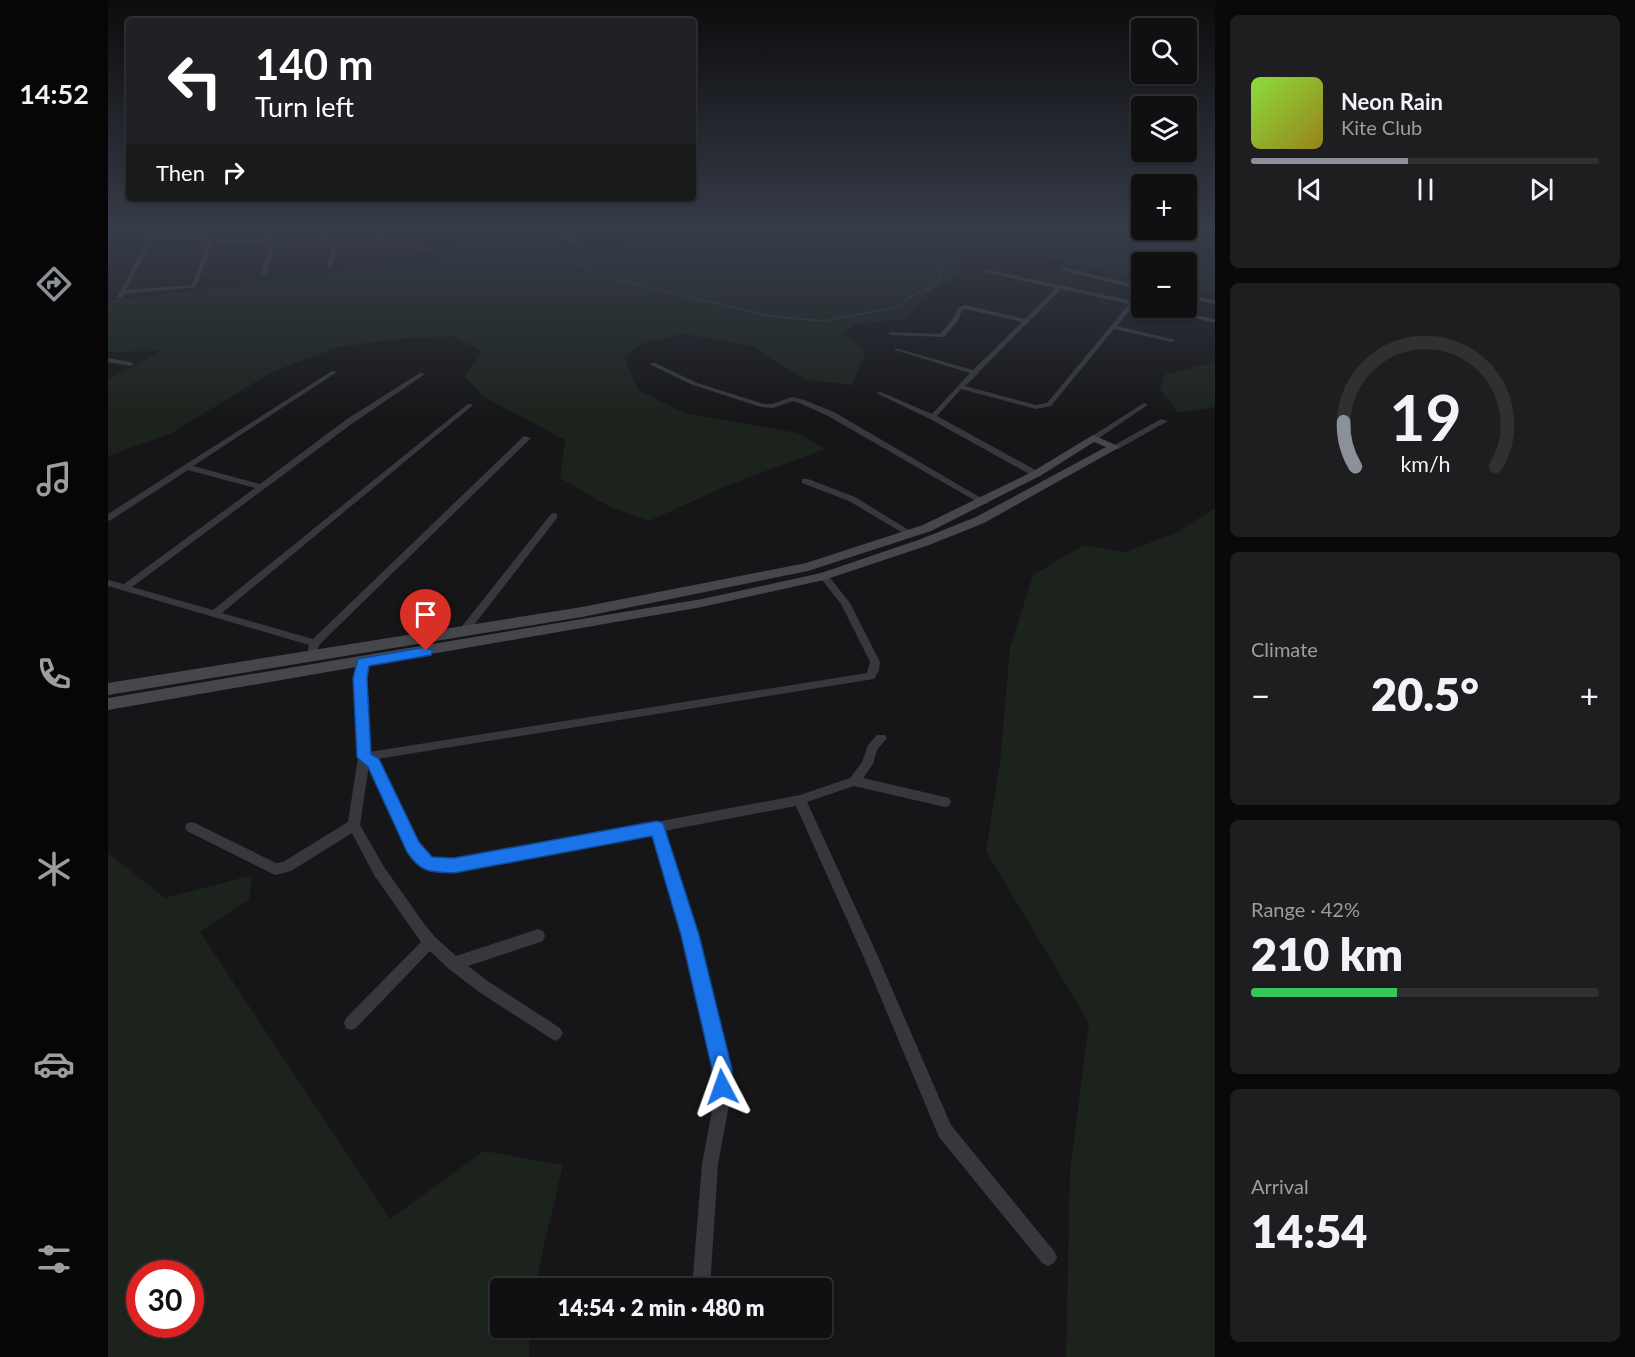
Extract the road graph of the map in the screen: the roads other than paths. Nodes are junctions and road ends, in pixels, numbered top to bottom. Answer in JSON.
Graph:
{"nodes":[{"id":1,"x":122,"y":292,"type":"edge"},
{"id":2,"x":1055,"y":292,"type":"edge"},
{"id":3,"x":1084,"y":292,"type":"edge"},
{"id":4,"x":120,"y":297,"type":"dead end"},
{"id":5,"x":1197,"y":298,"type":"edge"},
{"id":6,"x":1215,"y":302,"type":"edge"},
{"id":7,"x":1131,"y":303,"type":"edge"},
{"id":8,"x":1131,"y":305,"type":"edge"},
{"id":9,"x":1197,"y":317,"type":"edge"},
{"id":10,"x":1026,"y":321,"type":"junction"},
{"id":11,"x":1215,"y":321,"type":"edge"},
{"id":12,"x":1112,"y":327,"type":"junction"},
{"id":13,"x":891,"y":333,"type":"dead end"},
{"id":14,"x":1172,"y":340,"type":"dead end"},
{"id":15,"x":897,"y":349,"type":"dead end"},
{"id":16,"x":108,"y":360,"type":"edge"},
{"id":17,"x":131,"y":364,"type":"dead end"},
{"id":18,"x":653,"y":364,"type":"dead end"},
{"id":19,"x":334,"y":372,"type":"dead end"},
{"id":20,"x":976,"y":373,"type":"junction"},
{"id":21,"x":422,"y":374,"type":"dead end"},
{"id":22,"x":960,"y":387,"type":"junction"},
{"id":23,"x":879,"y":393,"type":"dead end"},
{"id":24,"x":470,"y":405,"type":"dead end"},
{"id":25,"x":1144,"y":405,"type":"dead end"},
{"id":26,"x":933,"y":417,"type":"junction"},
{"id":27,"x":1164,"y":421,"type":"dead end"},
{"id":28,"x":527,"y":438,"type":"dead end"},
{"id":29,"x":1093,"y":438,"type":"junction"},
{"id":30,"x":1115,"y":447,"type":"junction"},
{"id":31,"x":187,"y":468,"type":"junction"},
{"id":32,"x":1036,"y":474,"type":"junction"},
{"id":33,"x":805,"y":481,"type":"dead end"},
{"id":34,"x":261,"y":487,"type":"junction"},
{"id":35,"x":984,"y":502,"type":"junction"},
{"id":36,"x":554,"y":516,"type":"dead end"},
{"id":37,"x":108,"y":518,"type":"edge"},
{"id":38,"x":911,"y":534,"type":"junction"},
{"id":39,"x":824,"y":576,"type":"junction"},
{"id":40,"x":108,"y":583,"type":"edge"},
{"id":41,"x":125,"y":588,"type":"junction"},
{"id":42,"x":215,"y":614,"type":"junction"},
{"id":43,"x":463,"y":632,"type":"junction"},
{"id":44,"x":426,"y":645,"type":"junction"},
{"id":45,"x":313,"y":649,"type":"junction"},
{"id":46,"x":363,"y":662,"type":"junction"},
{"id":47,"x":108,"y":689,"type":"edge"},
{"id":48,"x":108,"y":704,"type":"edge"},
{"id":49,"x":881,"y":738,"type":"dead end"},
{"id":50,"x":364,"y":757,"type":"junction"},
{"id":51,"x":854,"y":781,"type":"junction"},
{"id":52,"x":800,"y":801,"type":"junction"},
{"id":53,"x":945,"y":802,"type":"dead end"},
{"id":54,"x":354,"y":825,"type":"junction"},
{"id":55,"x":191,"y":826,"type":"dead end"},
{"id":56,"x":657,"y":828,"type":"junction"},
{"id":57,"x":538,"y":936,"type":"dead end"},
{"id":58,"x":430,"y":942,"type":"junction"},
{"id":59,"x":454,"y":964,"type":"junction"},
{"id":60,"x":351,"y":1023,"type":"dead end"},
{"id":61,"x":555,"y":1033,"type":"dead end"},
{"id":62,"x":1048,"y":1257,"type":"dead end"},
{"id":63,"x":702,"y":1278,"type":"edge"}],
"edges":[{"from":1,"to":4,"type":"street"},
{"from":2,"to":10,"type":"street"},
{"from":3,"to":7,"type":"street"},
{"from":5,"to":6,"type":"street"},
{"from":8,"to":12,"type":"street"},
{"from":9,"to":11,"type":"street"},
{"from":10,"to":13,"type":"street"},
{"from":10,"to":20,"type":"street"},
{"from":12,"to":14,"type":"street"},
{"from":12,"to":22,"type":"street"},
{"from":15,"to":20,"type":"street"},
{"from":16,"to":17,"type":"street"},
{"from":18,"to":35,"type":"street"},
{"from":19,"to":31,"type":"street"},
{"from":20,"to":22,"type":"street"},
{"from":21,"to":34,"type":"street"},
{"from":22,"to":26,"type":"street"},
{"from":23,"to":26,"type":"street"},
{"from":24,"to":42,"type":"street"},
{"from":25,"to":29,"type":"street"},
{"from":26,"to":32,"type":"street"},
{"from":27,"to":30,"type":"street"},
{"from":28,"to":45,"type":"street"},
{"from":29,"to":30,"type":"street"},
{"from":29,"to":32,"type":"street"},
{"from":30,"to":39,"type":"street"},
{"from":31,"to":34,"type":"street"},
{"from":31,"to":37,"type":"street"},
{"from":32,"to":35,"type":"street"},
{"from":33,"to":38,"type":"street"},
{"from":34,"to":41,"type":"street"},
{"from":35,"to":38,"type":"street"},
{"from":36,"to":43,"type":"street"},
{"from":38,"to":43,"type":"street"},
{"from":39,"to":44,"type":"street"},
{"from":39,"to":50,"type":"street"},
{"from":40,"to":41,"type":"street"},
{"from":41,"to":42,"type":"street"},
{"from":42,"to":45,"type":"street"},
{"from":43,"to":44,"type":"street"},
{"from":44,"to":45,"type":"street"},
{"from":44,"to":46,"type":"street"},
{"from":45,"to":47,"type":"street"},
{"from":46,"to":48,"type":"street"},
{"from":46,"to":50,"type":"street"},
{"from":49,"to":51,"type":"street"},
{"from":50,"to":54,"type":"street"},
{"from":50,"to":56,"type":"street"},
{"from":51,"to":52,"type":"street"},
{"from":51,"to":53,"type":"street"},
{"from":52,"to":56,"type":"street"},
{"from":52,"to":62,"type":"street"},
{"from":54,"to":55,"type":"street"},
{"from":54,"to":58,"type":"street"},
{"from":56,"to":63,"type":"street"},
{"from":57,"to":59,"type":"street"},
{"from":58,"to":59,"type":"street"},
{"from":58,"to":60,"type":"street"},
{"from":59,"to":61,"type":"street"}]}
